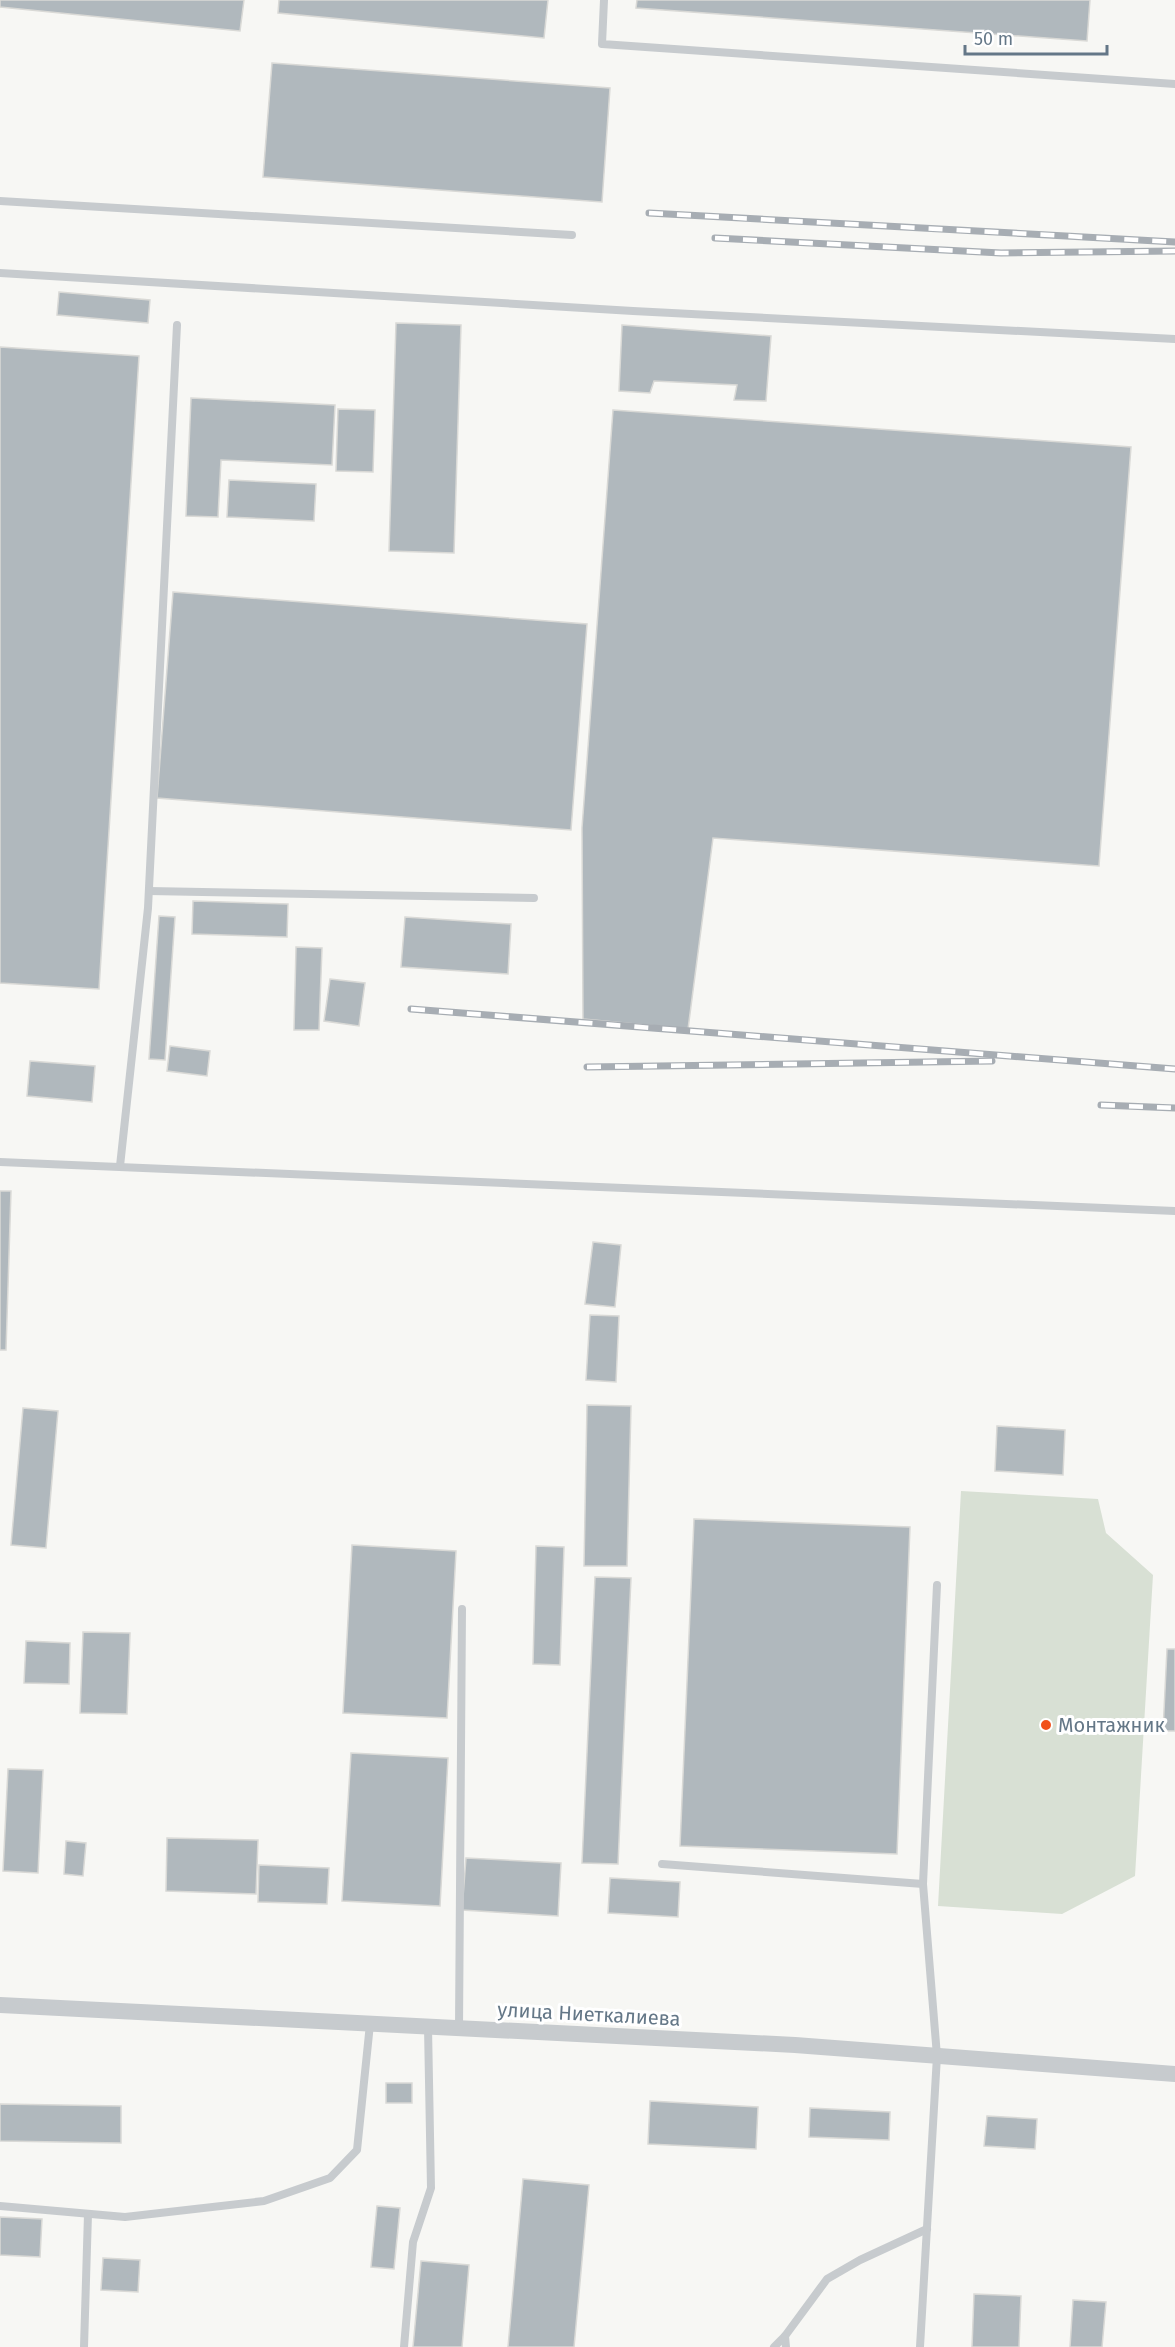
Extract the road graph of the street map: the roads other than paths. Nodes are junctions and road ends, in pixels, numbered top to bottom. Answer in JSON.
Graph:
{"nodes":[{"id":1,"x":604,"y":0,"type":"edge"},
{"id":2,"x":1175,"y":84,"type":"edge"},
{"id":3,"x":0,"y":201,"type":"edge"},
{"id":4,"x":572,"y":235,"type":"dead end"},
{"id":5,"x":0,"y":273,"type":"edge"},
{"id":6,"x":177,"y":325,"type":"dead end"},
{"id":7,"x":1175,"y":339,"type":"edge"},
{"id":8,"x":149,"y":891,"type":"junction"},
{"id":9,"x":534,"y":898,"type":"dead end"},
{"id":10,"x":0,"y":1162,"type":"edge"},
{"id":11,"x":120,"y":1166,"type":"junction"},
{"id":12,"x":1175,"y":1211,"type":"edge"},
{"id":13,"x":937,"y":1586,"type":"dead end"},
{"id":14,"x":462,"y":1609,"type":"dead end"},
{"id":15,"x":662,"y":1864,"type":"dead end"},
{"id":16,"x":923,"y":1884,"type":"junction"},
{"id":17,"x":0,"y":2005,"type":"edge"},
{"id":18,"x":370,"y":2024,"type":"junction"},
{"id":19,"x":428,"y":2026,"type":"junction"},
{"id":20,"x":459,"y":2028,"type":"junction"},
{"id":21,"x":937,"y":2056,"type":"junction"},
{"id":22,"x":1175,"y":2074,"type":"edge"},
{"id":23,"x":0,"y":2206,"type":"edge"},
{"id":24,"x":88,"y":2214,"type":"junction"},
{"id":25,"x":927,"y":2229,"type":"junction"},
{"id":26,"x":785,"y":2336,"type":"junction"},
{"id":27,"x":84,"y":2347,"type":"edge"},
{"id":28,"x":404,"y":2347,"type":"edge"},
{"id":29,"x":774,"y":2347,"type":"edge"},
{"id":30,"x":786,"y":2347,"type":"edge"},
{"id":31,"x":920,"y":2347,"type":"edge"}],
"edges":[{"from":1,"to":2,"type":"lane"},
{"from":3,"to":4,"type":"lane"},
{"from":5,"to":7,"type":"lane"},
{"from":6,"to":8,"type":"lane"},
{"from":8,"to":9,"type":"lane"},
{"from":8,"to":11,"type":"lane"},
{"from":10,"to":11,"type":"lane"},
{"from":11,"to":12,"type":"lane"},
{"from":13,"to":16,"type":"lane"},
{"from":14,"to":20,"type":"lane"},
{"from":15,"to":16,"type":"lane"},
{"from":16,"to":21,"type":"lane"},
{"from":17,"to":18,"type":"street","name":"улица Ниеткалиева"},
{"from":18,"to":19,"type":"street","name":"улица Ниеткалиева"},
{"from":18,"to":24,"type":"lane"},
{"from":19,"to":20,"type":"street","name":"улица Ниеткалиева"},
{"from":19,"to":28,"type":"lane"},
{"from":20,"to":21,"type":"street","name":"улица Ниеткалиева"},
{"from":21,"to":22,"type":"street","name":"улица Ниеткалиева"},
{"from":21,"to":25,"type":"lane"},
{"from":23,"to":24,"type":"lane"},
{"from":24,"to":27,"type":"lane"},
{"from":25,"to":26,"type":"lane"},
{"from":25,"to":31,"type":"lane"},
{"from":26,"to":29,"type":"lane"},
{"from":26,"to":30,"type":"lane"}]}
